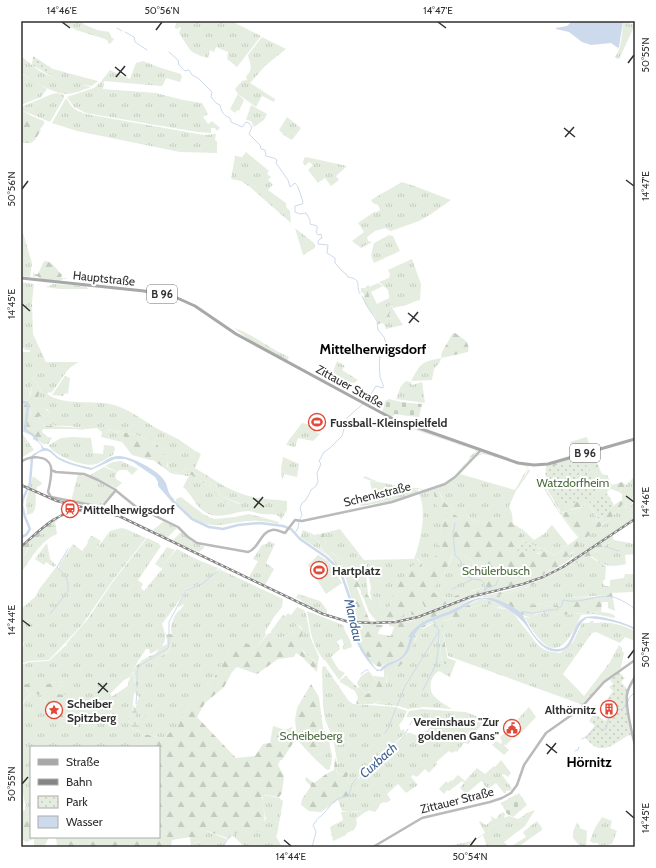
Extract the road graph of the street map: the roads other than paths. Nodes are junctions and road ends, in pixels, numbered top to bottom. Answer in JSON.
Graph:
{"nodes":[{"id":1,"x":21,"y":278,"type":"edge"},
{"id":2,"x":286,"y":361,"type":"joint"},
{"id":3,"x":635,"y":439,"type":"edge"},
{"id":4,"x":481,"y":450,"type":"junction"},
{"id":5,"x":21,"y":462,"type":"edge"},
{"id":6,"x":51,"y":470,"type":"junction"},
{"id":7,"x":116,"y":490,"type":"junction"},
{"id":8,"x":635,"y":660,"type":"edge"},
{"id":9,"x":635,"y":677,"type":"edge"},
{"id":10,"x":635,"y":745,"type":"edge"},
{"id":11,"x":373,"y":847,"type":"edge"}],
"edges":[{"from":1,"to":2,"type":"main road","name":"Hauptstraße","number":"B 96"},
{"from":2,"to":4,"type":"main road","name":"Zittauer Straße","number":"B 96"},
{"from":3,"to":4,"type":"main road","number":"B 96"},
{"from":4,"to":7,"type":"main road","name":"Schenkstraße"},
{"from":5,"to":6,"type":"main road"},
{"from":6,"to":7,"type":"main road"},
{"from":6,"to":7,"type":"main road"},
{"from":8,"to":11,"type":"main road","name":"Zittauer Straße"},
{"from":9,"to":10,"type":"main road"}]}
